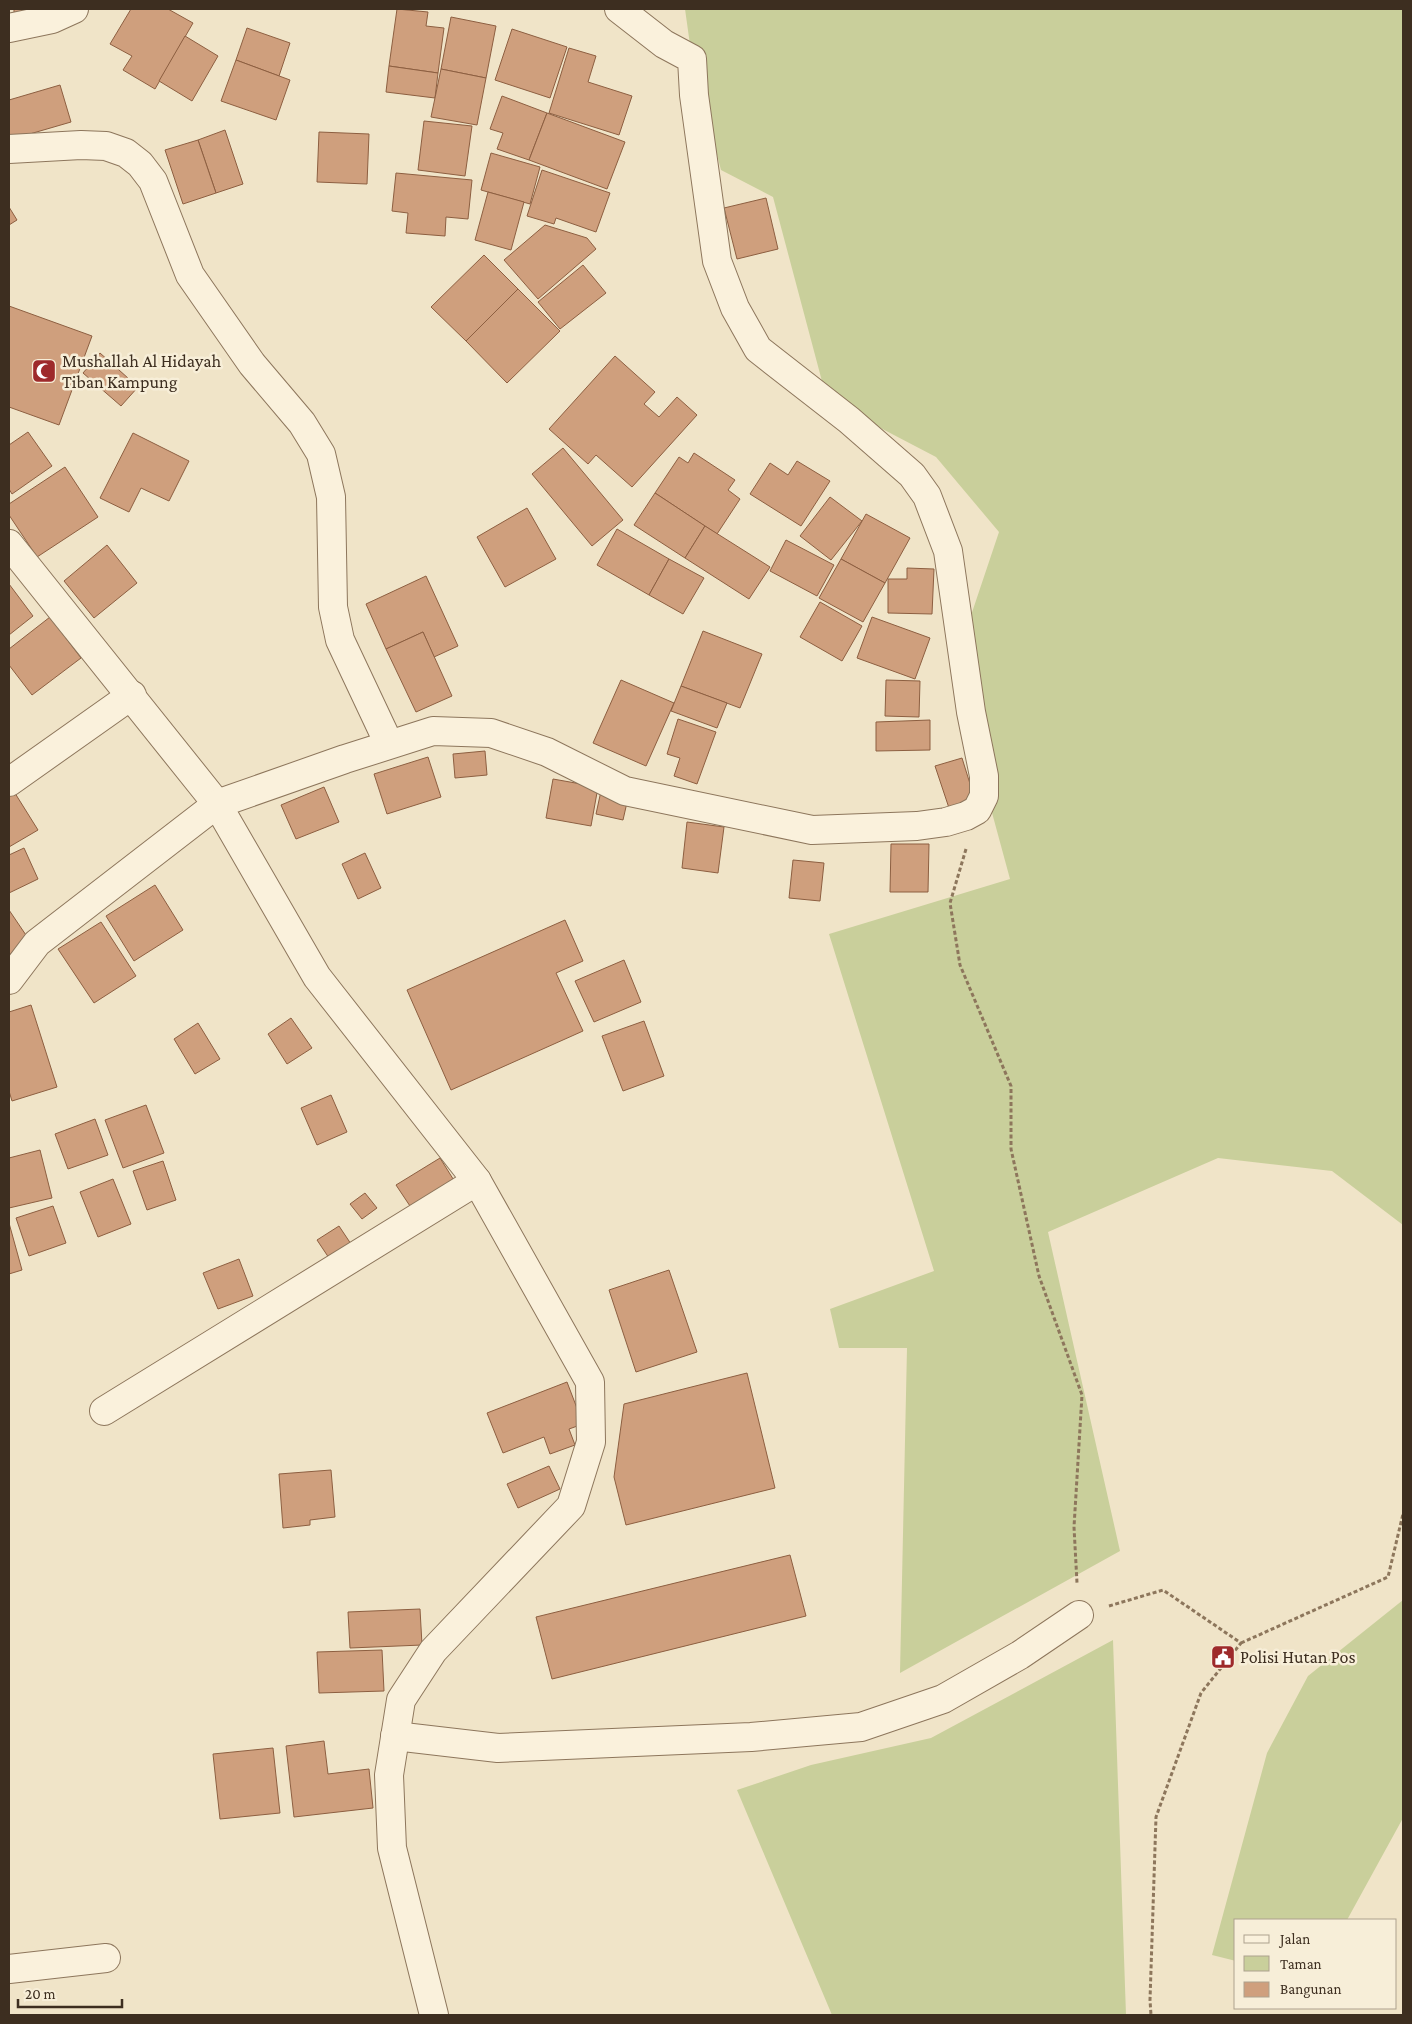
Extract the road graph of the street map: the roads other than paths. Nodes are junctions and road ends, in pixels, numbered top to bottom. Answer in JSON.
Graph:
{"nodes":[{"id":1,"x":74,"y":9,"type":"edge"},
{"id":2,"x":619,"y":9,"type":"edge"},
{"id":3,"x":9,"y":28,"type":"edge"},
{"id":4,"x":9,"y":149,"type":"edge"},
{"id":5,"x":9,"y":544,"type":"edge"},
{"id":6,"x":132,"y":695,"type":"junction"},
{"id":7,"x":389,"y":744,"type":"junction"},
{"id":8,"x":9,"y":782,"type":"edge"},
{"id":9,"x":217,"y":804,"type":"junction"},
{"id":10,"x":9,"y":980,"type":"edge"},
{"id":11,"x":477,"y":1181,"type":"junction"},
{"id":12,"x":104,"y":1411,"type":"dead end"},
{"id":13,"x":1079,"y":1615,"type":"road end"},
{"id":14,"x":395,"y":1736,"type":"junction"},
{"id":15,"x":106,"y":1958,"type":"dead end"},
{"id":16,"x":9,"y":1969,"type":"edge"},
{"id":17,"x":434,"y":2015,"type":"edge"}],
"edges":[{"from":1,"to":3,"type":"street"},
{"from":2,"to":7,"type":"street"},
{"from":4,"to":7,"type":"street"},
{"from":5,"to":6,"type":"street"},
{"from":6,"to":8,"type":"street"},
{"from":6,"to":9,"type":"street"},
{"from":7,"to":9,"type":"street"},
{"from":9,"to":10,"type":"street"},
{"from":9,"to":11,"type":"street"},
{"from":11,"to":12,"type":"street"},
{"from":11,"to":14,"type":"street"},
{"from":13,"to":14,"type":"street"},
{"from":14,"to":17,"type":"street"},
{"from":15,"to":16,"type":"street"}]}
